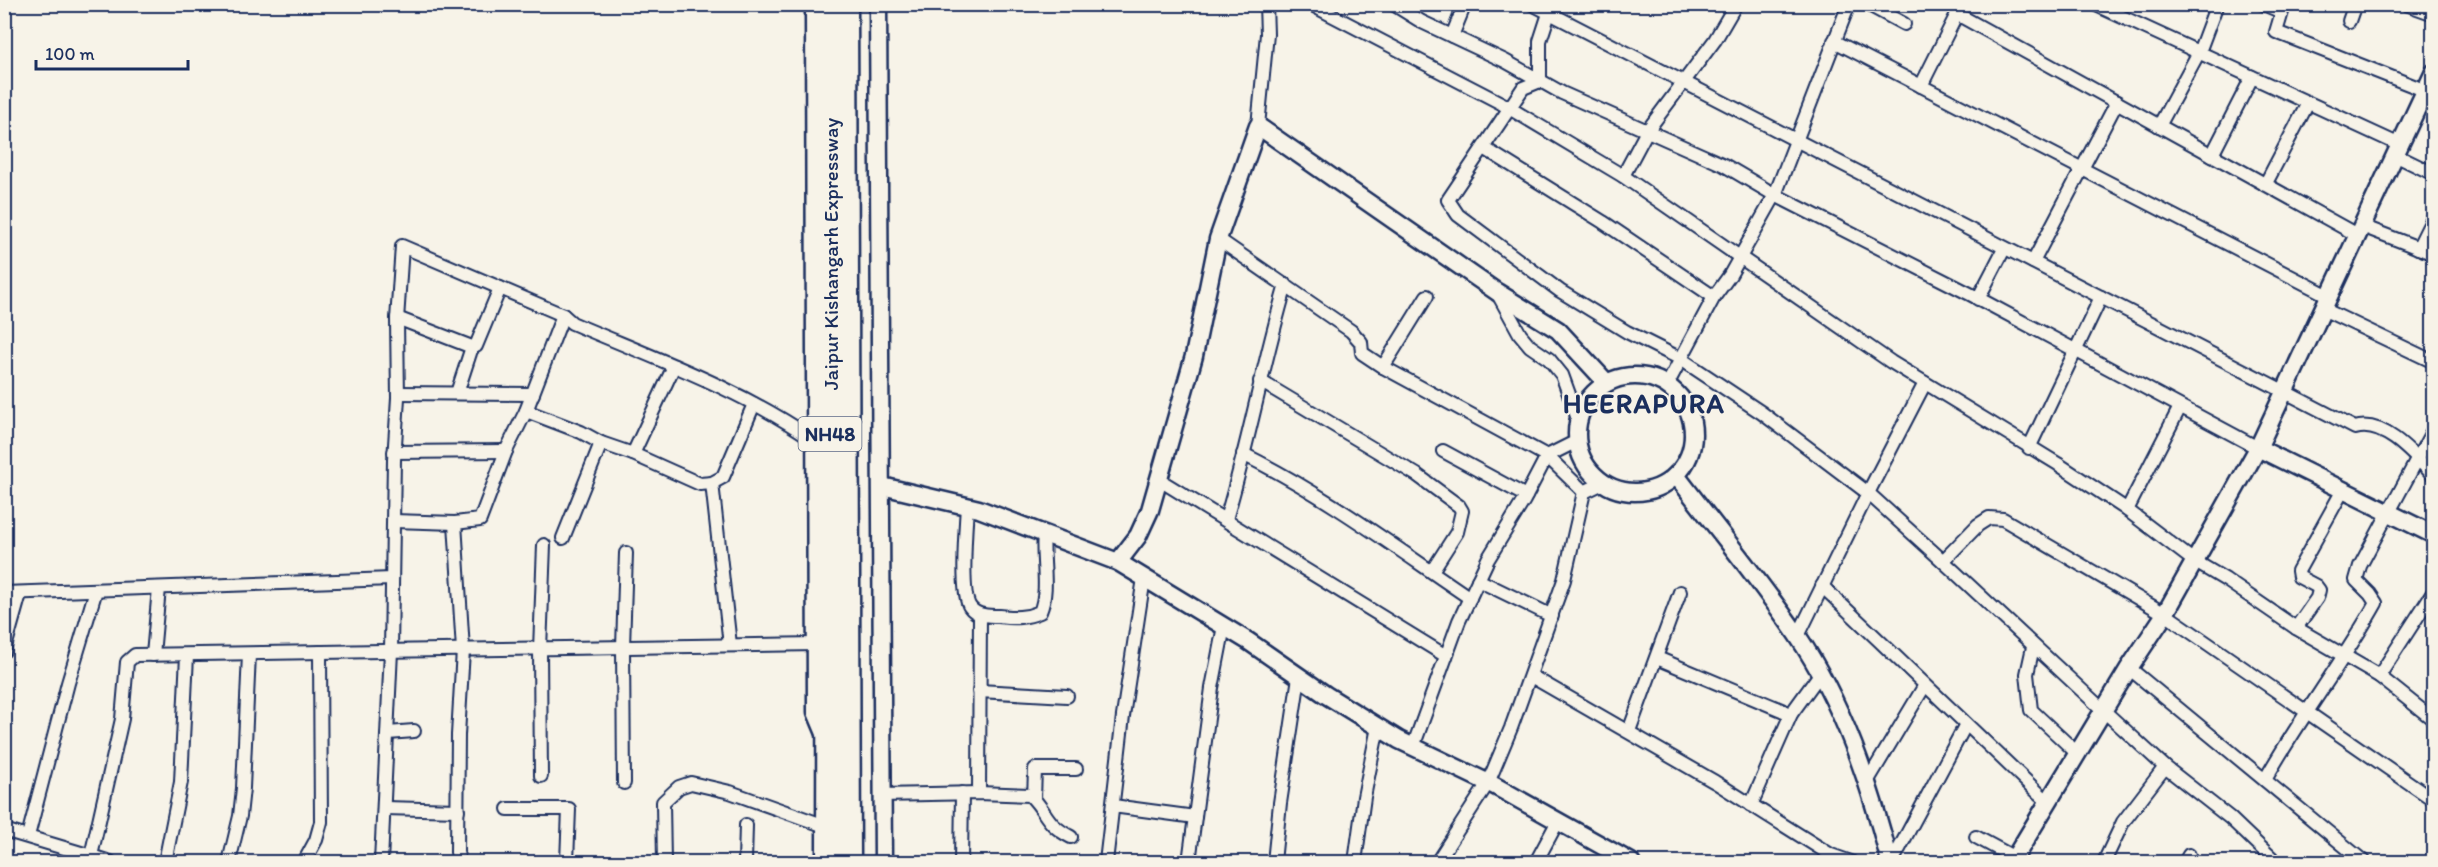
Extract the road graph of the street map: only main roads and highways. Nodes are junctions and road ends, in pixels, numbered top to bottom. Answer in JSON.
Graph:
{"nodes":[{"id":1,"x":830,"y":4,"type":"edge"},
{"id":2,"x":846,"y":4,"type":"edge"},
{"id":3,"x":828,"y":862,"type":"edge"},
{"id":4,"x":849,"y":862,"type":"edge"}],
"edges":[{"from":1,"to":3,"type":"highway","name":"Jaipur Kishangarh Expressway","number":"NH48"},
{"from":2,"to":4,"type":"highway","name":"Jaipur Kishangarh Expressway","number":"NH48"}]}
